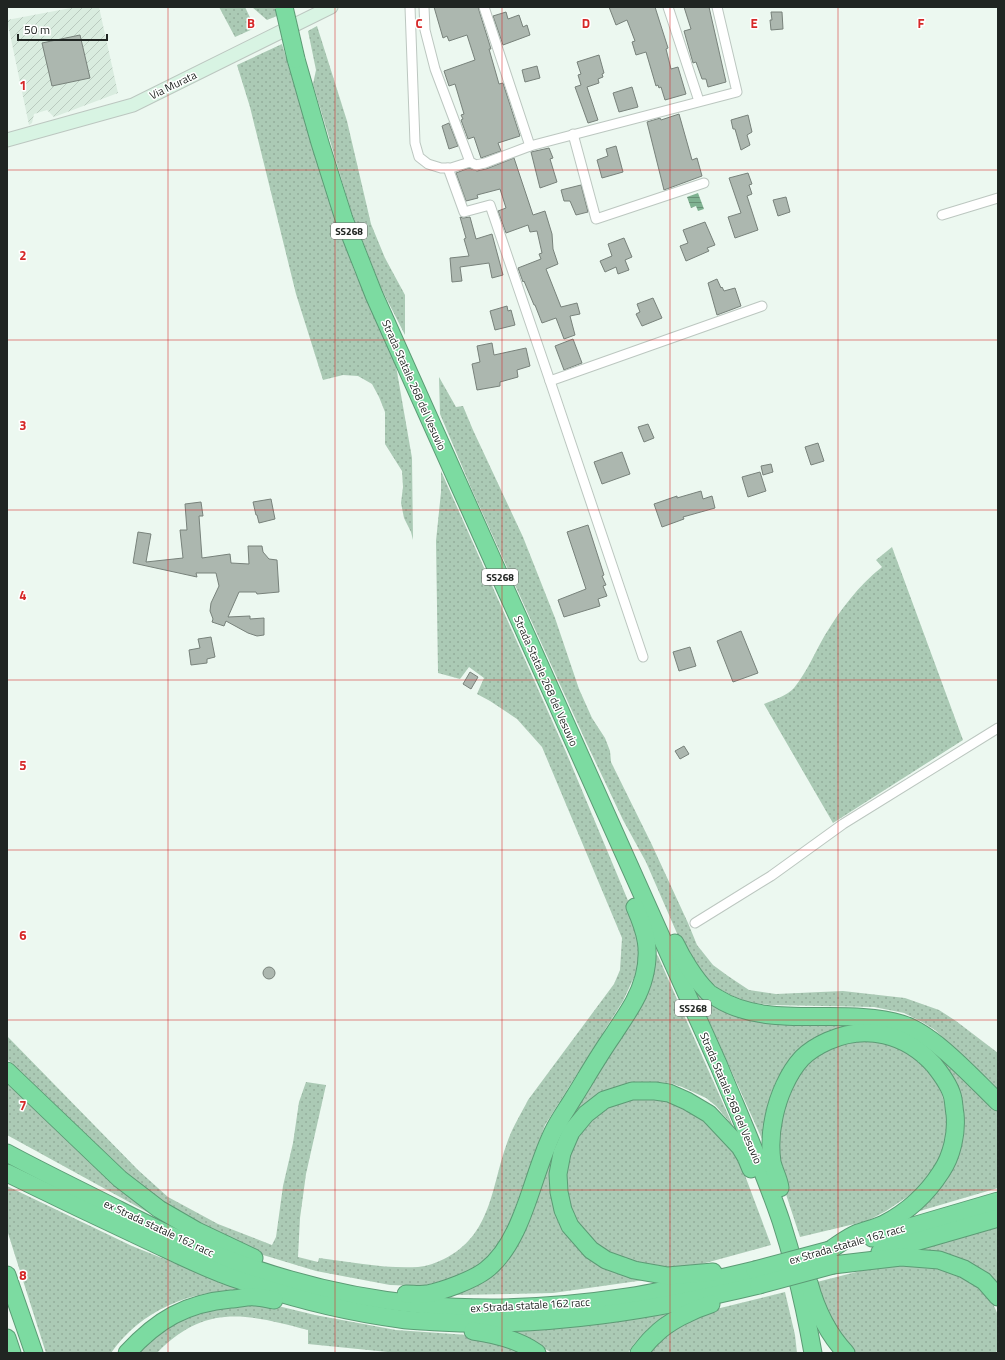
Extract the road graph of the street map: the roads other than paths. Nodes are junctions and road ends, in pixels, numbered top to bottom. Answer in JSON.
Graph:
{"nodes":[{"id":1,"x":284,"y":7,"type":"edge"},
{"id":2,"x":331,"y":7,"type":"edge"},
{"id":3,"x":410,"y":7,"type":"edge"},
{"id":4,"x":424,"y":7,"type":"edge"},
{"id":5,"x":484,"y":7,"type":"edge"},
{"id":6,"x":668,"y":7,"type":"edge"},
{"id":7,"x":717,"y":7,"type":"edge"},
{"id":8,"x":699,"y":101,"type":"junction"},
{"id":9,"x":573,"y":134,"type":"junction"},
{"id":10,"x":7,"y":140,"type":"edge"},
{"id":11,"x":530,"y":146,"type":"junction"},
{"id":12,"x":470,"y":162,"type":"junction"},
{"id":13,"x":448,"y":168,"type":"junction"},
{"id":14,"x":704,"y":183,"type":"dead end"},
{"id":15,"x":998,"y":198,"type":"edge"},
{"id":16,"x":942,"y":215,"type":"dead end"},
{"id":17,"x":762,"y":306,"type":"dead end"},
{"id":18,"x":550,"y":381,"type":"junction"},
{"id":19,"x":643,"y":657,"type":"dead end"},
{"id":20,"x":998,"y":728,"type":"edge"},
{"id":21,"x":601,"y":802,"type":"junction"},
{"id":22,"x":617,"y":838,"type":"junction"},
{"id":23,"x":695,"y":923,"type":"dead end"},
{"id":24,"x":7,"y":1070,"type":"edge"},
{"id":25,"x":998,"y":1102,"type":"edge"},
{"id":26,"x":7,"y":1153,"type":"edge"},
{"id":27,"x":7,"y":1173,"type":"edge"},
{"id":28,"x":998,"y":1201,"type":"edge"},
{"id":29,"x":998,"y":1218,"type":"edge"},
{"id":30,"x":780,"y":1221,"type":"junction"},
{"id":31,"x":789,"y":1248,"type":"junction"},
{"id":32,"x":832,"y":1257,"type":"junction"},
{"id":33,"x":7,"y":1275,"type":"edge"},
{"id":34,"x":757,"y":1277,"type":"junction"},
{"id":35,"x":282,"y":1278,"type":"junction"},
{"id":36,"x":321,"y":1289,"type":"junction"},
{"id":37,"x":800,"y":1289,"type":"junction"},
{"id":38,"x":998,"y":1297,"type":"edge"},
{"id":39,"x":358,"y":1312,"type":"junction"},
{"id":40,"x":402,"y":1320,"type":"junction"},
{"id":41,"x":7,"y":1338,"type":"edge"},
{"id":42,"x":12,"y":1353,"type":"edge"},
{"id":43,"x":34,"y":1353,"type":"edge"},
{"id":44,"x":127,"y":1353,"type":"edge"},
{"id":45,"x":537,"y":1353,"type":"edge"},
{"id":46,"x":640,"y":1353,"type":"edge"},
{"id":47,"x":803,"y":1353,"type":"edge"},
{"id":48,"x":814,"y":1353,"type":"edge"},
{"id":49,"x":846,"y":1353,"type":"edge"}],
"edges":[{"from":1,"to":21,"type":"highway","name":"Strada Statale 268 del Vesuvio","number":"SS268","bridge":true},
{"from":2,"to":10,"type":"street","name":"Via Murata"},
{"from":3,"to":13,"type":"street"},
{"from":4,"to":12,"type":"street"},
{"from":5,"to":11,"type":"street"},
{"from":6,"to":8,"type":"street"},
{"from":7,"to":8,"type":"street"},
{"from":8,"to":9,"type":"street"},
{"from":9,"to":11,"type":"street"},
{"from":9,"to":14,"type":"street"},
{"from":11,"to":12,"type":"street"},
{"from":12,"to":13,"type":"street"},
{"from":13,"to":18,"type":"street"},
{"from":15,"to":16,"type":"street"},
{"from":17,"to":18,"type":"street"},
{"from":18,"to":19,"type":"street"},
{"from":20,"to":23,"type":"street"},
{"from":21,"to":22,"type":"highway","name":"Strada Statale 268 del Vesuvio","number":"SS268"},
{"from":21,"to":36,"type":"highway"},
{"from":22,"to":25,"type":"highway"},
{"from":22,"to":30,"type":"highway","name":"Strada Statale 268 del Vesuvio","number":"SS268"},
{"from":24,"to":35,"type":"highway"},
{"from":26,"to":35,"type":"highway","name":"ex Strada statale 162 racc"},
{"from":27,"to":39,"type":"highway","name":"ex Strada statale 162 racc"},
{"from":28,"to":32,"type":"highway","name":"ex Strada statale 162 racc"},
{"from":29,"to":32,"type":"highway","name":"ex Strada statale 162 racc"},
{"from":30,"to":31,"type":"highway","name":"Strada Statale 268 del Vesuvio","number":"SS268"},
{"from":30,"to":32,"type":"highway"},
{"from":31,"to":34,"type":"highway"},
{"from":31,"to":37,"type":"highway","name":"Strada Statale 268 del Vesuvio","number":"SS268"},
{"from":31,"to":49,"type":"highway"},
{"from":32,"to":34,"type":"highway","name":"ex Strada statale 162 racc","bridge":true},
{"from":32,"to":38,"type":"highway"},
{"from":33,"to":43,"type":"highway"},
{"from":34,"to":36,"type":"highway","name":"ex Strada statale 162 racc"},
{"from":34,"to":40,"type":"highway","name":"ex Strada statale 162 racc"},
{"from":34,"to":46,"type":"highway"},
{"from":35,"to":36,"type":"highway","name":"ex Strada statale 162 racc"},
{"from":37,"to":47,"type":"highway"},
{"from":37,"to":48,"type":"highway","name":"Strada Statale 268 del Vesuvio","number":"SS268"},
{"from":39,"to":40,"type":"highway","name":"ex Strada statale 162 racc"},
{"from":39,"to":44,"type":"highway"},
{"from":40,"to":45,"type":"highway"},
{"from":41,"to":42,"type":"highway"}]}
